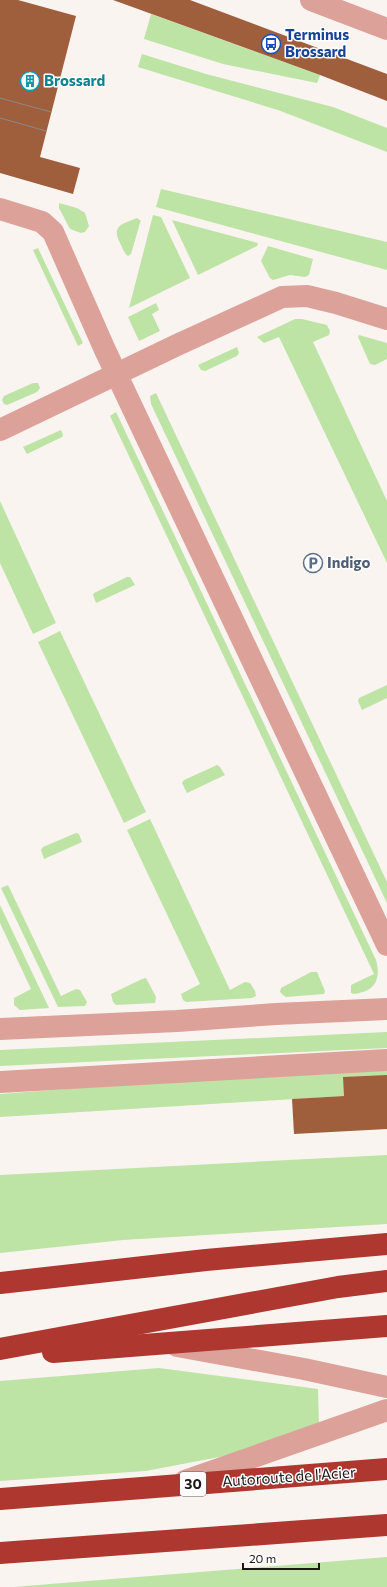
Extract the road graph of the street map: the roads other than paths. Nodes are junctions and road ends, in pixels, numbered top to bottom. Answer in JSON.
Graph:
{"nodes":[{"id":1,"x":311,"y":0,"type":"edge"},
{"id":2,"x":387,"y":29,"type":"edge"},
{"id":3,"x":0,"y":209,"type":"edge"},
{"id":4,"x":387,"y":319,"type":"edge"},
{"id":5,"x":117,"y":375,"type":"junction"},
{"id":6,"x":0,"y":430,"type":"edge"},
{"id":7,"x":387,"y":945,"type":"edge"},
{"id":8,"x":387,"y":1009,"type":"edge"},
{"id":9,"x":0,"y":1029,"type":"edge"},
{"id":10,"x":387,"y":1060,"type":"edge"},
{"id":11,"x":0,"y":1082,"type":"edge"},
{"id":12,"x":387,"y":1244,"type":"edge"},
{"id":13,"x":387,"y":1281,"type":"edge"},
{"id":14,"x":0,"y":1283,"type":"edge"},
{"id":15,"x":387,"y":1326,"type":"edge"},
{"id":16,"x":164,"y":1344,"type":"junction"},
{"id":17,"x":0,"y":1349,"type":"edge"},
{"id":18,"x":0,"y":1356,"type":"edge"},
{"id":19,"x":387,"y":1387,"type":"edge"},
{"id":20,"x":387,"y":1410,"type":"edge"},
{"id":21,"x":387,"y":1469,"type":"edge"},
{"id":22,"x":173,"y":1486,"type":"junction"},
{"id":23,"x":0,"y":1499,"type":"edge"},
{"id":24,"x":387,"y":1524,"type":"edge"},
{"id":25,"x":0,"y":1553,"type":"edge"}],
"edges":[{"from":1,"to":2,"type":"lane"},
{"from":3,"to":5,"type":"lane"},
{"from":4,"to":5,"type":"lane"},
{"from":5,"to":6,"type":"lane"},
{"from":5,"to":7,"type":"lane"},
{"from":8,"to":9,"type":"lane"},
{"from":10,"to":11,"type":"lane"},
{"from":12,"to":14,"type":"highway"},
{"from":13,"to":17,"type":"highway"},
{"from":15,"to":16,"type":"highway"},
{"from":16,"to":18,"type":"highway"},
{"from":16,"to":19,"type":"lane"},
{"from":20,"to":22,"type":"lane"},
{"from":21,"to":22,"type":"highway","name":"Autoroute de l'Acier","number":"30"},
{"from":22,"to":23,"type":"highway","name":"Autoroute de l'Acier","number":"30"},
{"from":24,"to":25,"type":"highway"}]}
